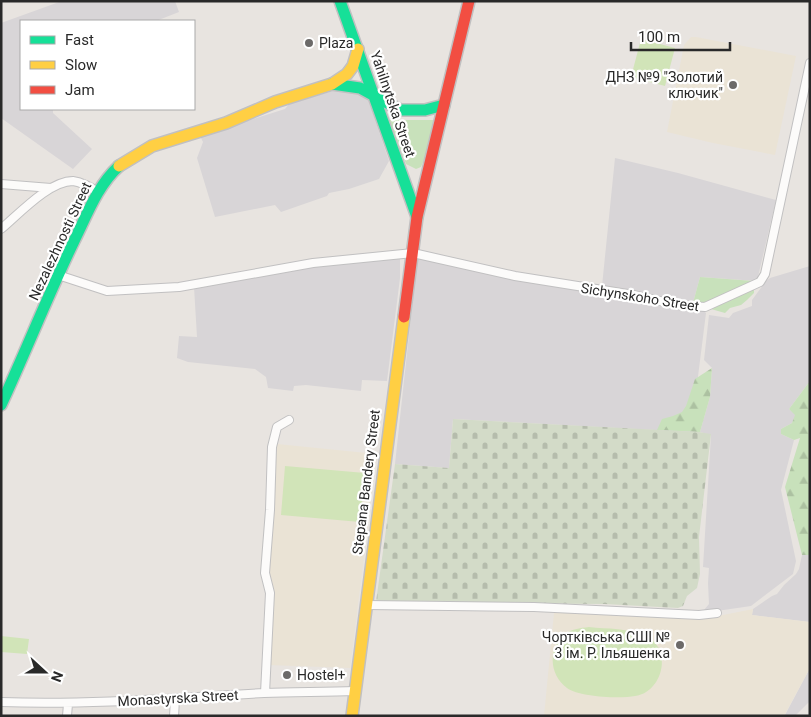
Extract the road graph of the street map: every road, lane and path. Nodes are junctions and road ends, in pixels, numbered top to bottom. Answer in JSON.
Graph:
{"nodes":[{"id":1,"x":340,"y":1,"type":"edge"},
{"id":2,"x":469,"y":1,"type":"edge"},
{"id":3,"x":358,"y":48,"type":"junction"},
{"id":4,"x":810,"y":63,"type":"edge"},
{"id":5,"x":332,"y":84,"type":"junction"},
{"id":6,"x":374,"y":97,"type":"junction"},
{"id":7,"x":444,"y":105,"type":"junction"},
{"id":8,"x":1,"y":184,"type":"edge"},
{"id":9,"x":51,"y":188,"type":"junction"},
{"id":10,"x":98,"y":192,"type":"junction"},
{"id":11,"x":417,"y":217,"type":"junction"},
{"id":12,"x":1,"y":229,"type":"edge"},
{"id":13,"x":412,"y":253,"type":"junction"},
{"id":14,"x":58,"y":275,"type":"junction"},
{"id":15,"x":1,"y":405,"type":"edge"},
{"id":16,"x":289,"y":420,"type":"dead end"},
{"id":17,"x":366,"y":605,"type":"junction"},
{"id":18,"x":718,"y":613,"type":"dead end"},
{"id":19,"x":355,"y":691,"type":"junction"},
{"id":20,"x":265,"y":693,"type":"junction"},
{"id":21,"x":175,"y":700,"type":"junction"},
{"id":22,"x":1,"y":702,"type":"edge"},
{"id":23,"x":68,"y":704,"type":"junction"},
{"id":24,"x":67,"y":716,"type":"edge"},
{"id":25,"x":174,"y":716,"type":"edge"},
{"id":26,"x":352,"y":716,"type":"edge"}],
"edges":[{"from":1,"to":3,"type":"main road","name":"Yahilnytska Street"},
{"from":2,"to":7,"type":"main road","name":"Stepana Bandery Street"},
{"from":3,"to":5,"type":"main road","name":"Nezalezhnosti Street"},
{"from":3,"to":6,"type":"main road","name":"Yahilnytska Street"},
{"from":4,"to":13,"type":"street","name":"Sichynskoho Street"},
{"from":5,"to":6,"type":"main road","name":"Nezalezhnosti Street"},
{"from":5,"to":10,"type":"main road","name":"Nezalezhnosti Street"},
{"from":6,"to":7,"type":"main road","name":"Nezalezhnosti Street"},
{"from":6,"to":11,"type":"main road","name":"Yahilnytska Street"},
{"from":7,"to":11,"type":"main road","name":"Stepana Bandery Street"},
{"from":8,"to":9,"type":"street"},
{"from":9,"to":10,"type":"street"},
{"from":9,"to":12,"type":"street"},
{"from":10,"to":14,"type":"main road","name":"Nezalezhnosti Street"},
{"from":11,"to":13,"type":"main road","name":"Stepana Bandery Street"},
{"from":13,"to":14,"type":"street"},
{"from":13,"to":17,"type":"main road","name":"Stepana Bandery Street"},
{"from":14,"to":15,"type":"main road","name":"Nezalezhnosti Street"},
{"from":16,"to":20,"type":"street"},
{"from":17,"to":18,"type":"street"},
{"from":17,"to":19,"type":"main road","name":"Stepana Bandery Street"},
{"from":19,"to":20,"type":"street","name":"Monastyrska Street"},
{"from":19,"to":26,"type":"main road","name":"Stepana Bandery Street"},
{"from":20,"to":21,"type":"street","name":"Monastyrska Street"},
{"from":21,"to":23,"type":"street","name":"Monastyrska Street"},
{"from":21,"to":25,"type":"street"},
{"from":22,"to":23,"type":"street","name":"Monastyrska Street"},
{"from":23,"to":24,"type":"street"}]}
